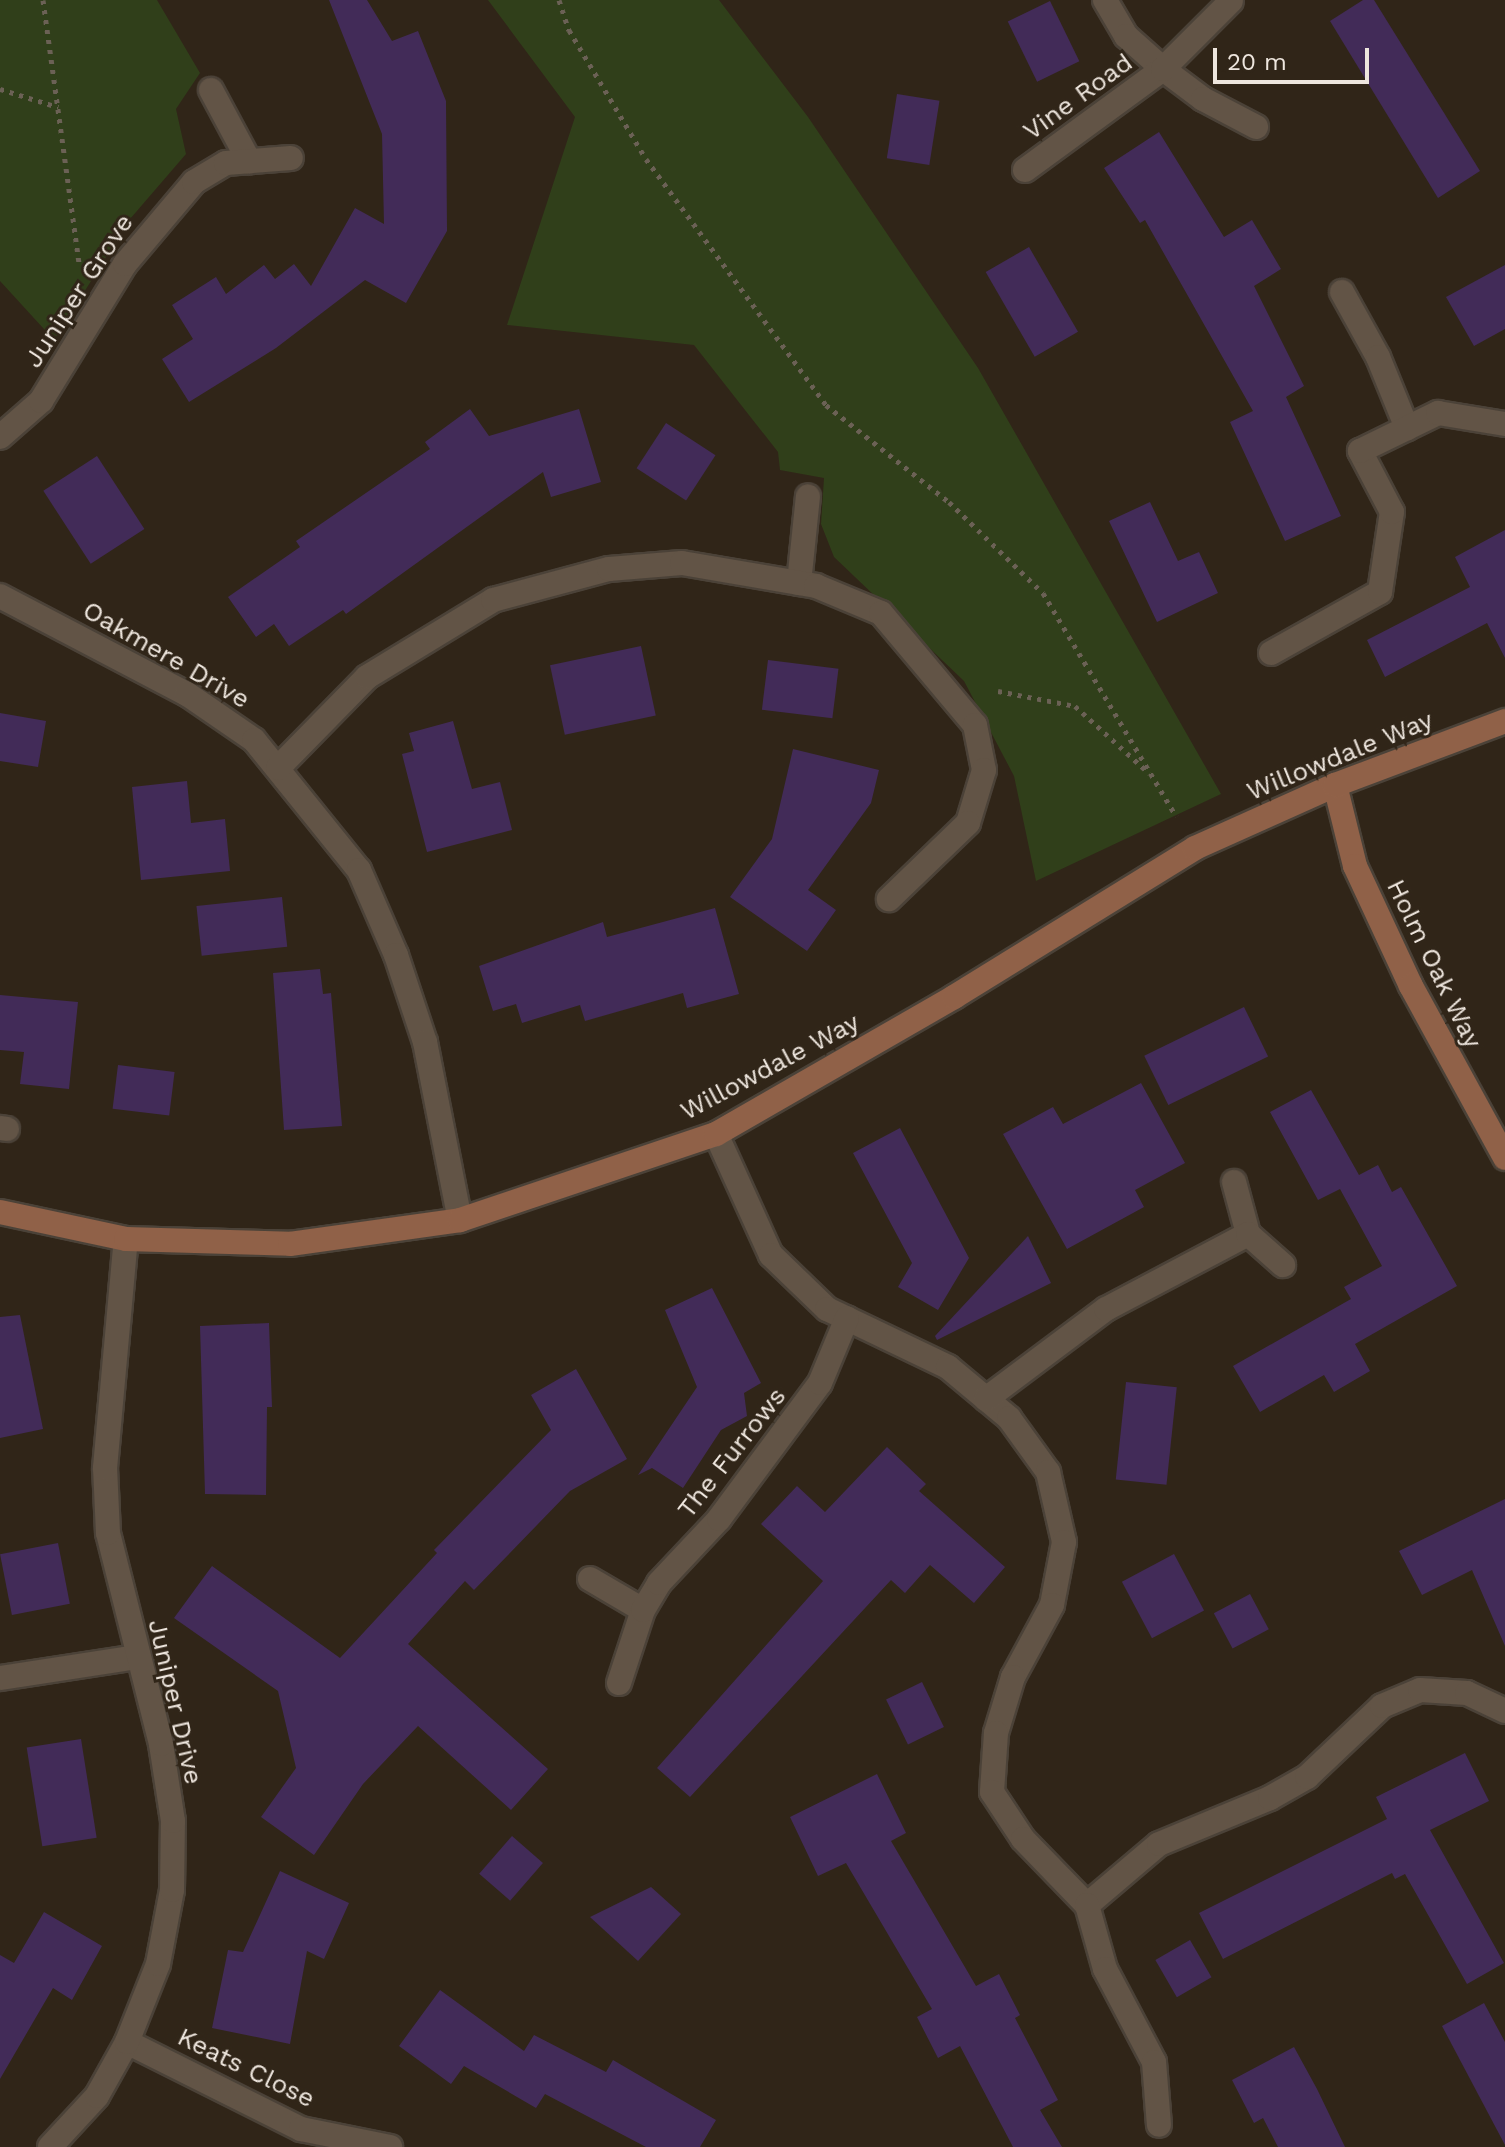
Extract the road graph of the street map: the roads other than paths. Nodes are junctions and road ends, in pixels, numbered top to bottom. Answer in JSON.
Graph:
{"nodes":[{"id":1,"x":1105,"y":0,"type":"edge"},
{"id":2,"x":1231,"y":1,"type":"edge"},
{"id":3,"x":1163,"y":69,"type":"junction"},
{"id":4,"x":211,"y":90,"type":"dead end"},
{"id":5,"x":1256,"y":127,"type":"dead end"},
{"id":6,"x":291,"y":158,"type":"dead end"},
{"id":7,"x":249,"y":161,"type":"junction"},
{"id":8,"x":1025,"y":170,"type":"dead end"},
{"id":9,"x":1342,"y":292,"type":"dead end"},
{"id":10,"x":1505,"y":424,"type":"edge"},
{"id":11,"x":1407,"y":428,"type":"junction"},
{"id":12,"x":0,"y":437,"type":"edge"},
{"id":13,"x":808,"y":496,"type":"dead end"},
{"id":14,"x":799,"y":583,"type":"junction"},
{"id":15,"x":0,"y":596,"type":"edge"},
{"id":16,"x":1271,"y":653,"type":"dead end"},
{"id":17,"x":1505,"y":721,"type":"edge"},
{"id":18,"x":278,"y":768,"type":"junction"},
{"id":19,"x":1335,"y":785,"type":"junction"},
{"id":20,"x":889,"y":899,"type":"dead end"},
{"id":21,"x":716,"y":1134,"type":"junction"},
{"id":22,"x":1505,"y":1158,"type":"edge"},
{"id":23,"x":1234,"y":1182,"type":"dead end"},
{"id":24,"x":0,"y":1212,"type":"edge"},
{"id":25,"x":460,"y":1220,"type":"junction"},
{"id":26,"x":1248,"y":1234,"type":"junction"},
{"id":27,"x":126,"y":1239,"type":"junction"},
{"id":28,"x":1283,"y":1265,"type":"dead end"},
{"id":29,"x":847,"y":1318,"type":"junction"},
{"id":30,"x":986,"y":1399,"type":"junction"},
{"id":31,"x":590,"y":1579,"type":"dead end"},
{"id":32,"x":643,"y":1610,"type":"junction"},
{"id":33,"x":137,"y":1657,"type":"junction"},
{"id":34,"x":0,"y":1678,"type":"edge"},
{"id":35,"x":619,"y":1683,"type":"dead end"},
{"id":36,"x":1505,"y":1711,"type":"edge"},
{"id":37,"x":1087,"y":1905,"type":"junction"},
{"id":38,"x":127,"y":2042,"type":"junction"},
{"id":39,"x":1159,"y":2125,"type":"dead end"},
{"id":40,"x":50,"y":2147,"type":"edge"},
{"id":41,"x":390,"y":2147,"type":"edge"}],
"edges":[{"from":1,"to":3,"type":"street","name":"Vine Road"},
{"from":2,"to":3,"type":"street","name":"Vine Road"},
{"from":3,"to":5,"type":"street","name":"Vine Road"},
{"from":3,"to":8,"type":"street","name":"Vine Road"},
{"from":4,"to":7,"type":"street"},
{"from":6,"to":7,"type":"street","name":"Juniper Grove"},
{"from":7,"to":12,"type":"street","name":"Juniper Grove"},
{"from":9,"to":11,"type":"street"},
{"from":10,"to":11,"type":"street"},
{"from":11,"to":16,"type":"street"},
{"from":13,"to":14,"type":"street"},
{"from":14,"to":18,"type":"street"},
{"from":14,"to":20,"type":"street"},
{"from":15,"to":18,"type":"street","name":"Oakmere Drive"},
{"from":17,"to":19,"type":"street","name":"Willowdale Way"},
{"from":18,"to":25,"type":"street","name":"Oakmere Drive"},
{"from":19,"to":21,"type":"street","name":"Willowdale Way"},
{"from":19,"to":22,"type":"street","name":"Holm Oak Way"},
{"from":21,"to":25,"type":"street","name":"Willowdale Way"},
{"from":21,"to":29,"type":"street"},
{"from":23,"to":26,"type":"street"},
{"from":24,"to":27,"type":"street","name":"Willowdale Way"},
{"from":25,"to":27,"type":"street","name":"Willowdale Way"},
{"from":26,"to":28,"type":"street"},
{"from":26,"to":30,"type":"street"},
{"from":27,"to":33,"type":"street","name":"Juniper Drive"},
{"from":29,"to":30,"type":"street"},
{"from":29,"to":32,"type":"street","name":"The Furrows"},
{"from":30,"to":37,"type":"street"},
{"from":31,"to":32,"type":"street"},
{"from":32,"to":35,"type":"street","name":"The Furrows"},
{"from":33,"to":34,"type":"street"},
{"from":33,"to":38,"type":"street","name":"Juniper Drive"},
{"from":36,"to":37,"type":"street"},
{"from":37,"to":39,"type":"street"},
{"from":38,"to":40,"type":"street","name":"Juniper Drive"},
{"from":38,"to":41,"type":"street","name":"Keats Close"}]}
